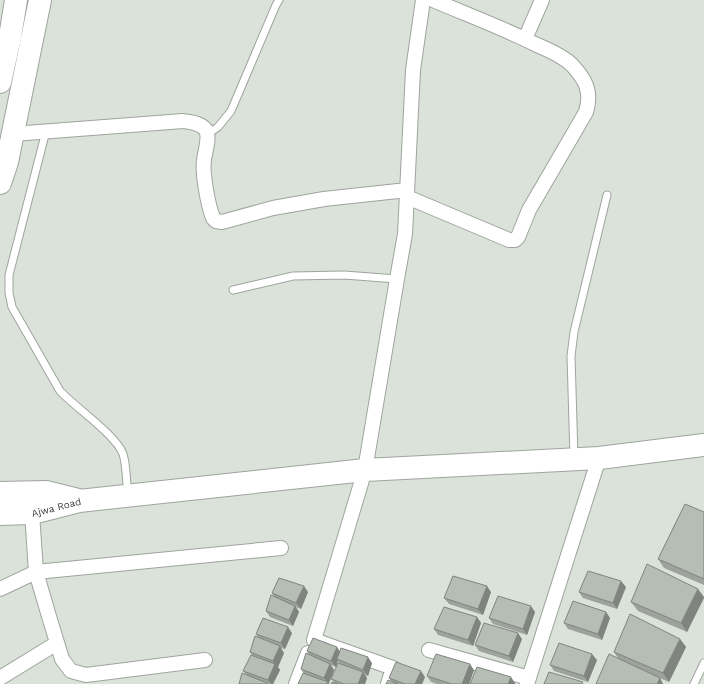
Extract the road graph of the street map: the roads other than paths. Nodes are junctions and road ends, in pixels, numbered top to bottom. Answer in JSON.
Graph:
{"nodes":[{"id":1,"x":16,"y":0,"type":"edge"},
{"id":2,"x":40,"y":0,"type":"edge"},
{"id":3,"x":279,"y":0,"type":"edge"},
{"id":4,"x":423,"y":0,"type":"edge"},
{"id":5,"x":433,"y":0,"type":"edge"},
{"id":6,"x":542,"y":0,"type":"edge"},
{"id":7,"x":525,"y":39,"type":"junction"},
{"id":8,"x":0,"y":82,"type":"edge"},
{"id":9,"x":46,"y":131,"type":"junction"},
{"id":10,"x":13,"y":134,"type":"junction"},
{"id":11,"x":208,"y":134,"type":"junction"},
{"id":12,"x":0,"y":183,"type":"edge"},
{"id":13,"x":407,"y":194,"type":"junction"},
{"id":14,"x":607,"y":195,"type":"dead end"},
{"id":15,"x":397,"y":280,"type":"junction"},
{"id":16,"x":233,"y":290,"type":"dead end"},
{"id":17,"x":704,"y":446,"type":"edge"},
{"id":18,"x":599,"y":458,"type":"junction"},
{"id":19,"x":574,"y":459,"type":"junction"},
{"id":20,"x":365,"y":470,"type":"junction"},
{"id":21,"x":0,"y":493,"type":"edge"},
{"id":22,"x":128,"y":496,"type":"junction"},
{"id":23,"x":79,"y":501,"type":"junction"},
{"id":24,"x":32,"y":512,"type":"junction"},
{"id":25,"x":0,"y":514,"type":"edge"},
{"id":26,"x":281,"y":548,"type":"dead end"},
{"id":27,"x":36,"y":572,"type":"junction"},
{"id":28,"x":0,"y":589,"type":"edge"},
{"id":29,"x":314,"y":640,"type":"junction"},
{"id":30,"x":57,"y":644,"type":"junction"},
{"id":31,"x":430,"y":650,"type":"dead end"},
{"id":32,"x":205,"y":660,"type":"dead end"},
{"id":33,"x":704,"y":663,"type":"edge"},
{"id":34,"x":0,"y":678,"type":"edge"},
{"id":35,"x":528,"y":681,"type":"edge"},
{"id":36,"x":296,"y":684,"type":"edge"},
{"id":37,"x":388,"y":684,"type":"edge"},
{"id":38,"x":694,"y":684,"type":"edge"}],
"edges":[{"from":1,"to":8,"type":"main road"},
{"from":2,"to":10,"type":"main road"},
{"from":3,"to":11,"type":"lane"},
{"from":4,"to":13,"type":"street"},
{"from":5,"to":7,"type":"street"},
{"from":6,"to":7,"type":"street"},
{"from":7,"to":13,"type":"street"},
{"from":9,"to":10,"type":"street"},
{"from":9,"to":11,"type":"street"},
{"from":9,"to":22,"type":"lane"},
{"from":10,"to":12,"type":"main road"},
{"from":11,"to":13,"type":"street"},
{"from":13,"to":15,"type":"street"},
{"from":14,"to":19,"type":"lane"},
{"from":15,"to":16,"type":"lane"},
{"from":15,"to":20,"type":"street"},
{"from":17,"to":18,"type":"main road"},
{"from":18,"to":19,"type":"main road"},
{"from":18,"to":35,"type":"street"},
{"from":19,"to":20,"type":"main road"},
{"from":20,"to":22,"type":"main road"},
{"from":20,"to":29,"type":"street"},
{"from":21,"to":23,"type":"main road","name":"Ajwa Road"},
{"from":22,"to":23,"type":"main road"},
{"from":23,"to":24,"type":"main road","name":"Ajwa Road"},
{"from":24,"to":25,"type":"main road","name":"Ajwa Road"},
{"from":24,"to":27,"type":"street"},
{"from":26,"to":27,"type":"street"},
{"from":27,"to":28,"type":"street"},
{"from":27,"to":30,"type":"street"},
{"from":29,"to":36,"type":"street"},
{"from":29,"to":37,"type":"street"},
{"from":30,"to":32,"type":"street"},
{"from":30,"to":34,"type":"street"},
{"from":31,"to":35,"type":"street"},
{"from":33,"to":38,"type":"lane"}]}
